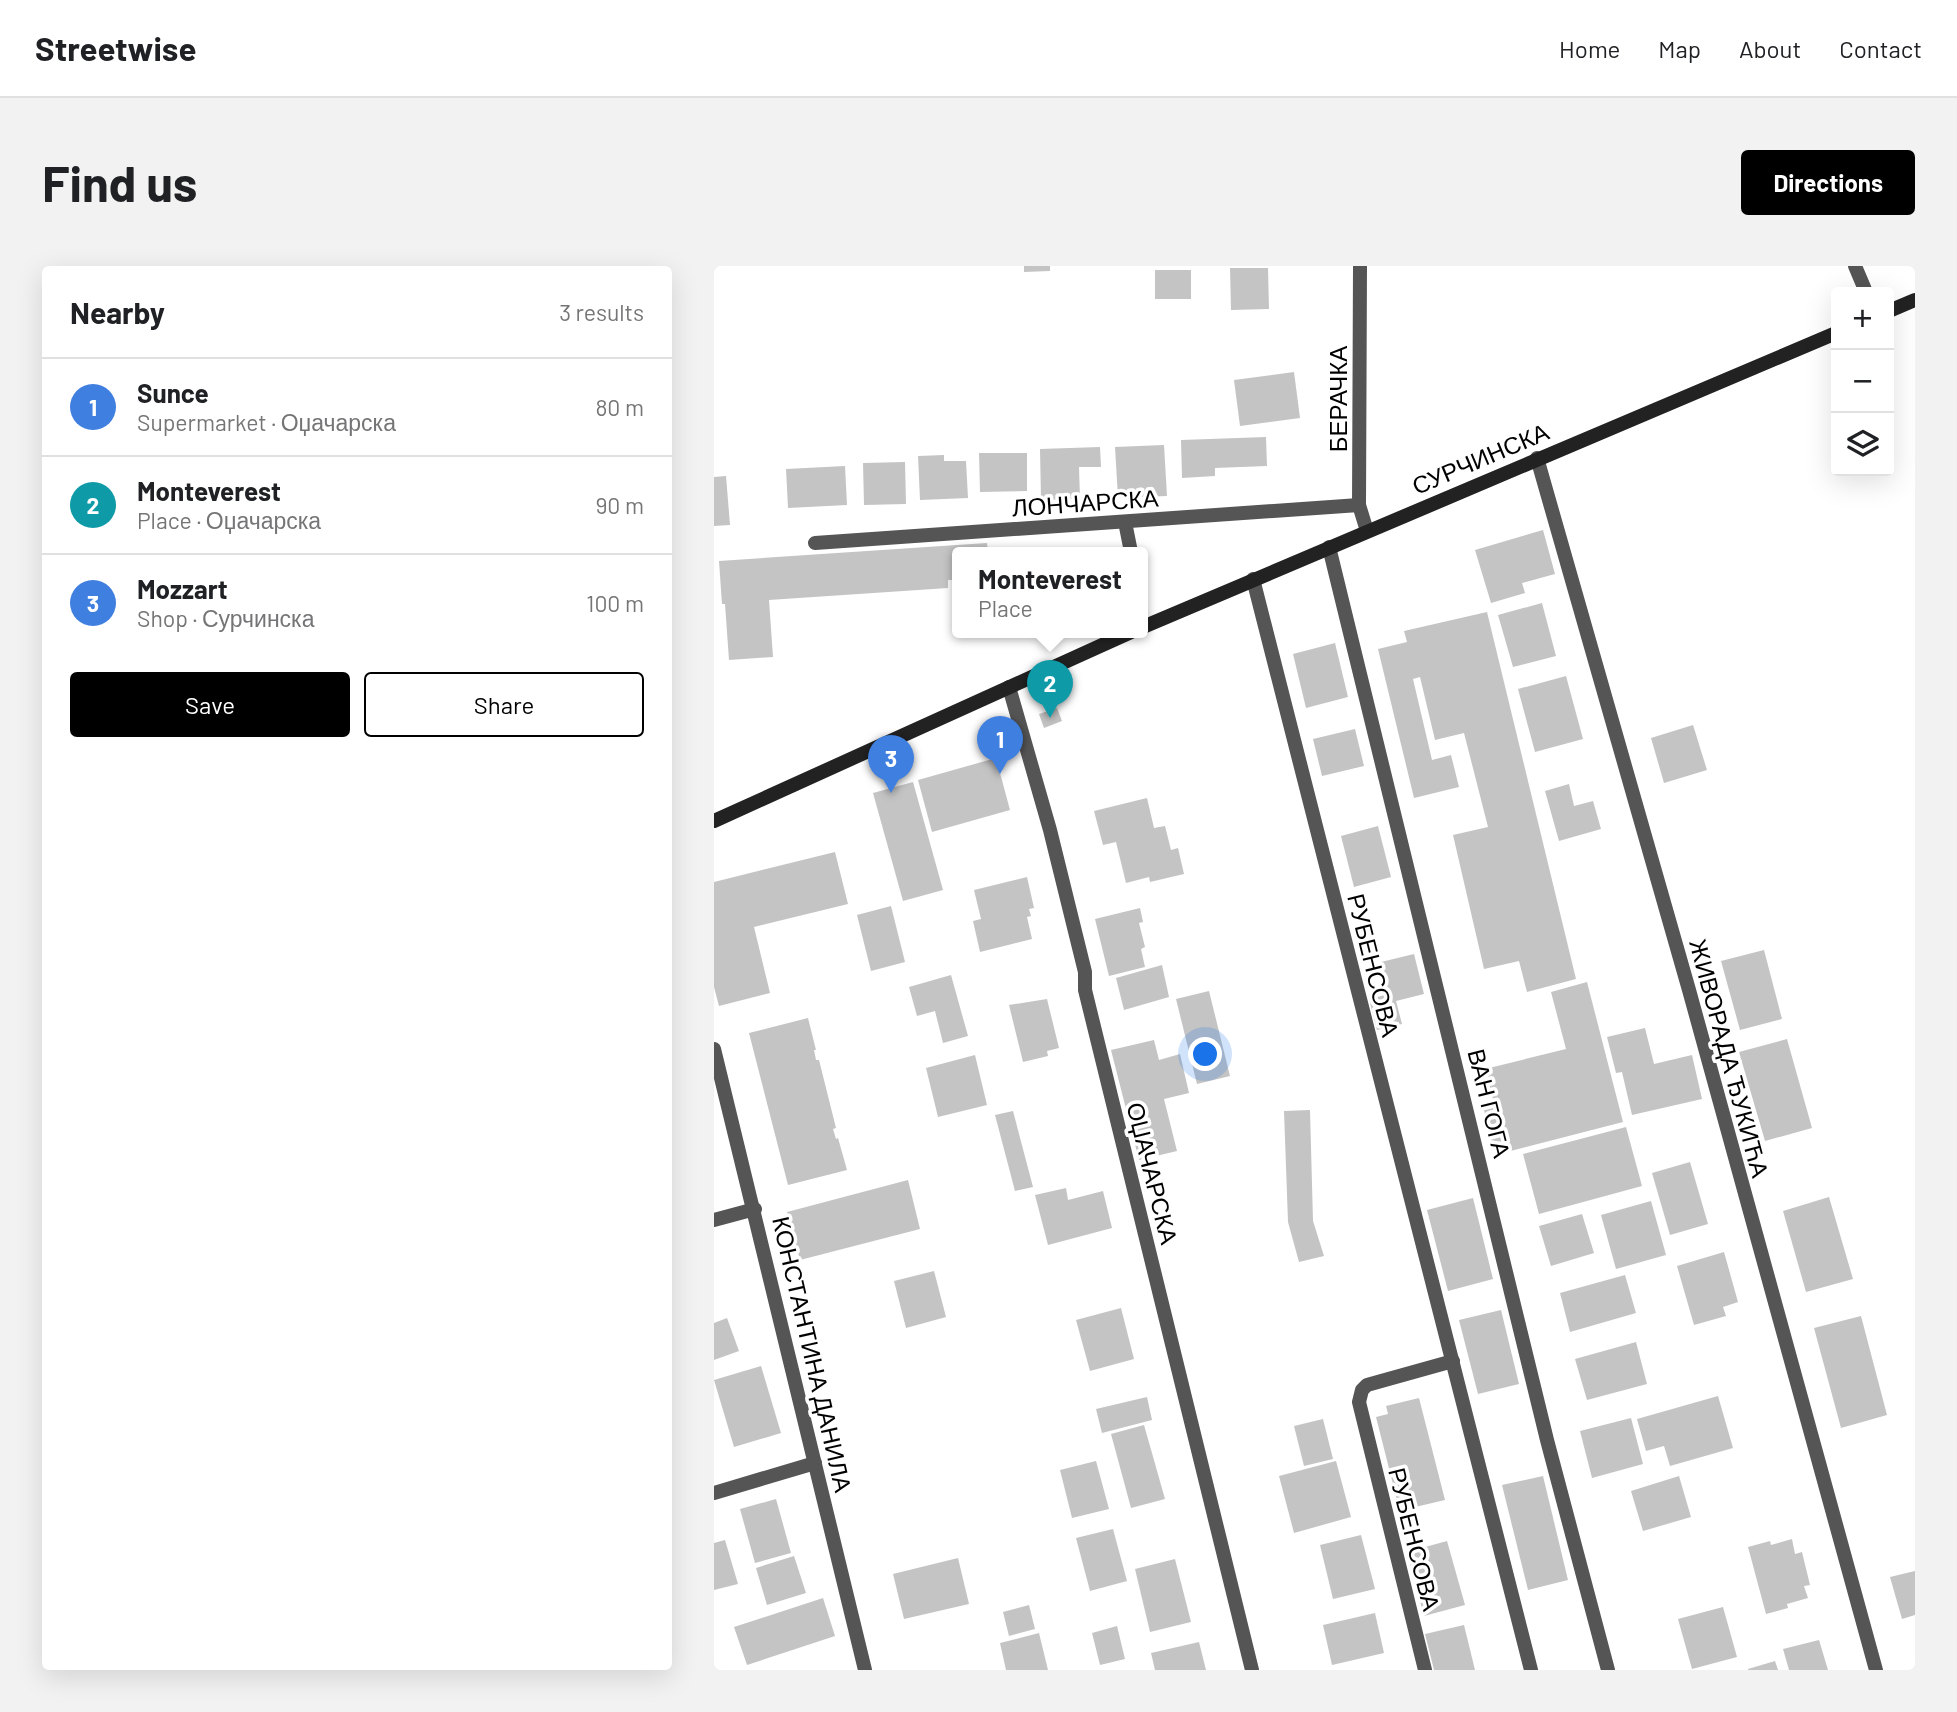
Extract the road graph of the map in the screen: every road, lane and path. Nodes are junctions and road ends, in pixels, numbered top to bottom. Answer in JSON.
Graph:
{"nodes":[{"id":1,"x":1360,"y":266,"type":"edge"},
{"id":2,"x":1855,"y":266,"type":"edge"},
{"id":3,"x":1864,"y":287,"type":"edge"},
{"id":4,"x":1915,"y":300,"type":"edge"},
{"id":5,"x":1894,"y":309,"type":"edge"},
{"id":6,"x":1831,"y":335,"type":"edge"},
{"id":7,"x":1537,"y":458,"type":"junction"},
{"id":8,"x":1359,"y":505,"type":"junction"},
{"id":9,"x":1125,"y":522,"type":"junction"},
{"id":10,"x":1367,"y":531,"type":"junction"},
{"id":11,"x":815,"y":543,"type":"dead end"},
{"id":12,"x":1130,"y":547,"type":"edge"},
{"id":13,"x":1329,"y":547,"type":"junction"},
{"id":14,"x":1253,"y":579,"type":"junction"},
{"id":15,"x":1148,"y":623,"type":"edge"},
{"id":16,"x":1114,"y":638,"type":"edge"},
{"id":17,"x":1009,"y":687,"type":"junction"},
{"id":18,"x":714,"y":821,"type":"edge"},
{"id":19,"x":714,"y":1049,"type":"edge"},
{"id":20,"x":755,"y":1209,"type":"junction"},
{"id":21,"x":714,"y":1220,"type":"edge"},
{"id":22,"x":1453,"y":1361,"type":"junction"},
{"id":23,"x":815,"y":1463,"type":"junction"},
{"id":24,"x":714,"y":1493,"type":"edge"},
{"id":25,"x":865,"y":1670,"type":"edge"},
{"id":26,"x":1252,"y":1670,"type":"edge"},
{"id":27,"x":1425,"y":1670,"type":"edge"},
{"id":28,"x":1531,"y":1670,"type":"edge"},
{"id":29,"x":1608,"y":1670,"type":"edge"},
{"id":30,"x":1876,"y":1670,"type":"edge"}],
"edges":[{"from":1,"to":8,"type":"street","name":"БЕРАЧКА"},
{"from":2,"to":3,"type":"street"},
{"from":4,"to":5,"type":"main road"},
{"from":6,"to":7,"type":"main road","name":"СУРЧИНСКА"},
{"from":7,"to":10,"type":"main road","name":"СУРЧИНСКА"},
{"from":7,"to":30,"type":"street","name":"ЖИВОРАДА ЂУКИЋА"},
{"from":8,"to":9,"type":"street","name":"ЛОНЧАРСКА"},
{"from":8,"to":10,"type":"street","name":"БЕРАЧКА"},
{"from":9,"to":11,"type":"street","name":"ЛОНЧАРСКА"},
{"from":9,"to":12,"type":"street"},
{"from":10,"to":13,"type":"main road","name":"СУРЧИНСКА"},
{"from":13,"to":14,"type":"main road","name":"СУРЧИНСКА"},
{"from":13,"to":29,"type":"street","name":"ВАН ГОГА"},
{"from":14,"to":15,"type":"main road","name":"СУРЧИНСКА"},
{"from":14,"to":22,"type":"street","name":"РУБЕНСОВА"},
{"from":16,"to":17,"type":"main road","name":"СУРЧИНСКА"},
{"from":17,"to":18,"type":"main road","name":"СУРЧИНСКА"},
{"from":17,"to":26,"type":"street","name":"ОЏАЧАРСКА"},
{"from":19,"to":20,"type":"street","name":"КОНСТАНТИНА ДАНИЛА"},
{"from":20,"to":21,"type":"street"},
{"from":20,"to":23,"type":"street","name":"КОНСТАНТИНА ДАНИЛА"},
{"from":22,"to":27,"type":"street","name":"РУБЕНСОВА"},
{"from":22,"to":28,"type":"street","name":"РУБЕНСОВА"},
{"from":23,"to":24,"type":"street"},
{"from":23,"to":25,"type":"street","name":"КОНСТАНТИНА ДАНИЛА"}]}
